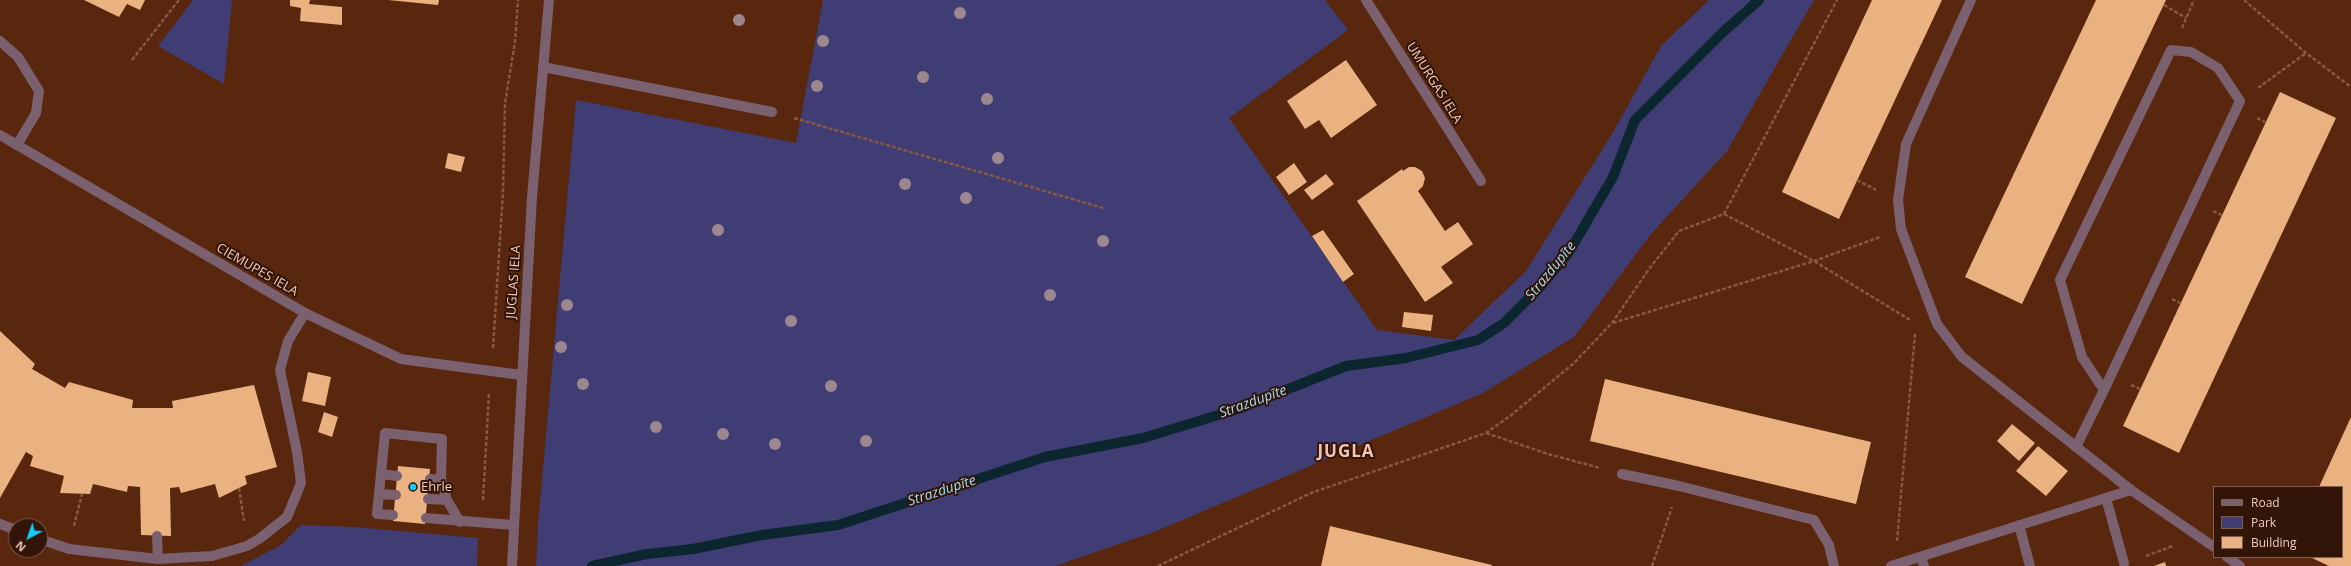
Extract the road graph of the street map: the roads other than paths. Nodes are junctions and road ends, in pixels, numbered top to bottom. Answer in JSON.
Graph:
{"nodes":[{"id":1,"x":549,"y":0,"type":"edge"},
{"id":2,"x":1366,"y":0,"type":"edge"},
{"id":3,"x":1971,"y":0,"type":"edge"},
{"id":4,"x":0,"y":41,"type":"edge"},
{"id":5,"x":543,"y":67,"type":"junction"},
{"id":6,"x":772,"y":112,"type":"road end"},
{"id":7,"x":0,"y":135,"type":"edge"},
{"id":8,"x":17,"y":145,"type":"junction"},
{"id":9,"x":1480,"y":181,"type":"dead end"},
{"id":10,"x":305,"y":313,"type":"junction"},
{"id":11,"x":521,"y":375,"type":"junction"},
{"id":12,"x":2104,"y":390,"type":"junction"},
{"id":13,"x":2076,"y":448,"type":"junction"},
{"id":14,"x":381,"y":474,"type":"junction"},
{"id":15,"x":1622,"y":474,"type":"road end"},
{"id":16,"x":397,"y":476,"type":"dead end"},
{"id":17,"x":430,"y":479,"type":"dead end"},
{"id":18,"x":441,"y":480,"type":"junction"},
{"id":19,"x":2131,"y":490,"type":"junction"},
{"id":20,"x":379,"y":494,"type":"junction"},
{"id":21,"x":396,"y":495,"type":"dead end"},
{"id":22,"x":2106,"y":498,"type":"junction"},
{"id":23,"x":428,"y":499,"type":"dead end"},
{"id":24,"x":447,"y":500,"type":"junction"},
{"id":25,"x":393,"y":515,"type":"dead end"},
{"id":26,"x":426,"y":518,"type":"dead end"},
{"id":27,"x":460,"y":522,"type":"junction"},
{"id":28,"x":513,"y":525,"type":"junction"},
{"id":29,"x":2019,"y":526,"type":"junction"},
{"id":30,"x":157,"y":536,"type":"dead end"},
{"id":31,"x":48,"y":542,"type":"edge"},
{"id":32,"x":2213,"y":546,"type":"edge"},
{"id":33,"x":2228,"y":558,"type":"edge"},
{"id":34,"x":158,"y":559,"type":"junction"},
{"id":35,"x":1923,"y":561,"type":"edge"},
{"id":36,"x":2124,"y":563,"type":"road end"},
{"id":37,"x":1893,"y":565,"type":"edge"},
{"id":38,"x":512,"y":566,"type":"edge"},
{"id":39,"x":1834,"y":566,"type":"edge"},
{"id":40,"x":2030,"y":566,"type":"edge"},
{"id":41,"x":2240,"y":566,"type":"edge"}],
"edges":[{"from":1,"to":5,"type":"street","name":"JUGLAS IELA"},
{"from":2,"to":9,"type":"street","name":"UMURGAS IELA"},
{"from":3,"to":13,"type":"street"},
{"from":4,"to":8,"type":"street"},
{"from":5,"to":6,"type":"street"},
{"from":5,"to":11,"type":"street","name":"JUGLAS IELA"},
{"from":7,"to":8,"type":"street","name":"CIEMUPES IELA"},
{"from":8,"to":10,"type":"street","name":"CIEMUPES IELA"},
{"from":10,"to":11,"type":"street","name":"CIEMUPES IELA"},
{"from":10,"to":34,"type":"street"},
{"from":11,"to":28,"type":"street","name":"JUGLAS IELA"},
{"from":12,"to":12,"type":"street"},
{"from":12,"to":13,"type":"street"},
{"from":13,"to":19,"type":"street"},
{"from":14,"to":16,"type":"street"},
{"from":14,"to":18,"type":"street"},
{"from":14,"to":20,"type":"street"},
{"from":15,"to":39,"type":"street"},
{"from":17,"to":18,"type":"street"},
{"from":18,"to":24,"type":"street"},
{"from":19,"to":22,"type":"street"},
{"from":19,"to":32,"type":"street"},
{"from":20,"to":21,"type":"street"},
{"from":20,"to":25,"type":"street"},
{"from":22,"to":29,"type":"street"},
{"from":22,"to":36,"type":"street"},
{"from":23,"to":24,"type":"street"},
{"from":24,"to":27,"type":"street"},
{"from":26,"to":27,"type":"street"},
{"from":27,"to":28,"type":"street"},
{"from":28,"to":38,"type":"street","name":"JUGLAS IELA"},
{"from":29,"to":35,"type":"street"},
{"from":29,"to":40,"type":"street"},
{"from":30,"to":34,"type":"street"},
{"from":31,"to":34,"type":"street"},
{"from":33,"to":41,"type":"street"},
{"from":35,"to":37,"type":"street"}]}
